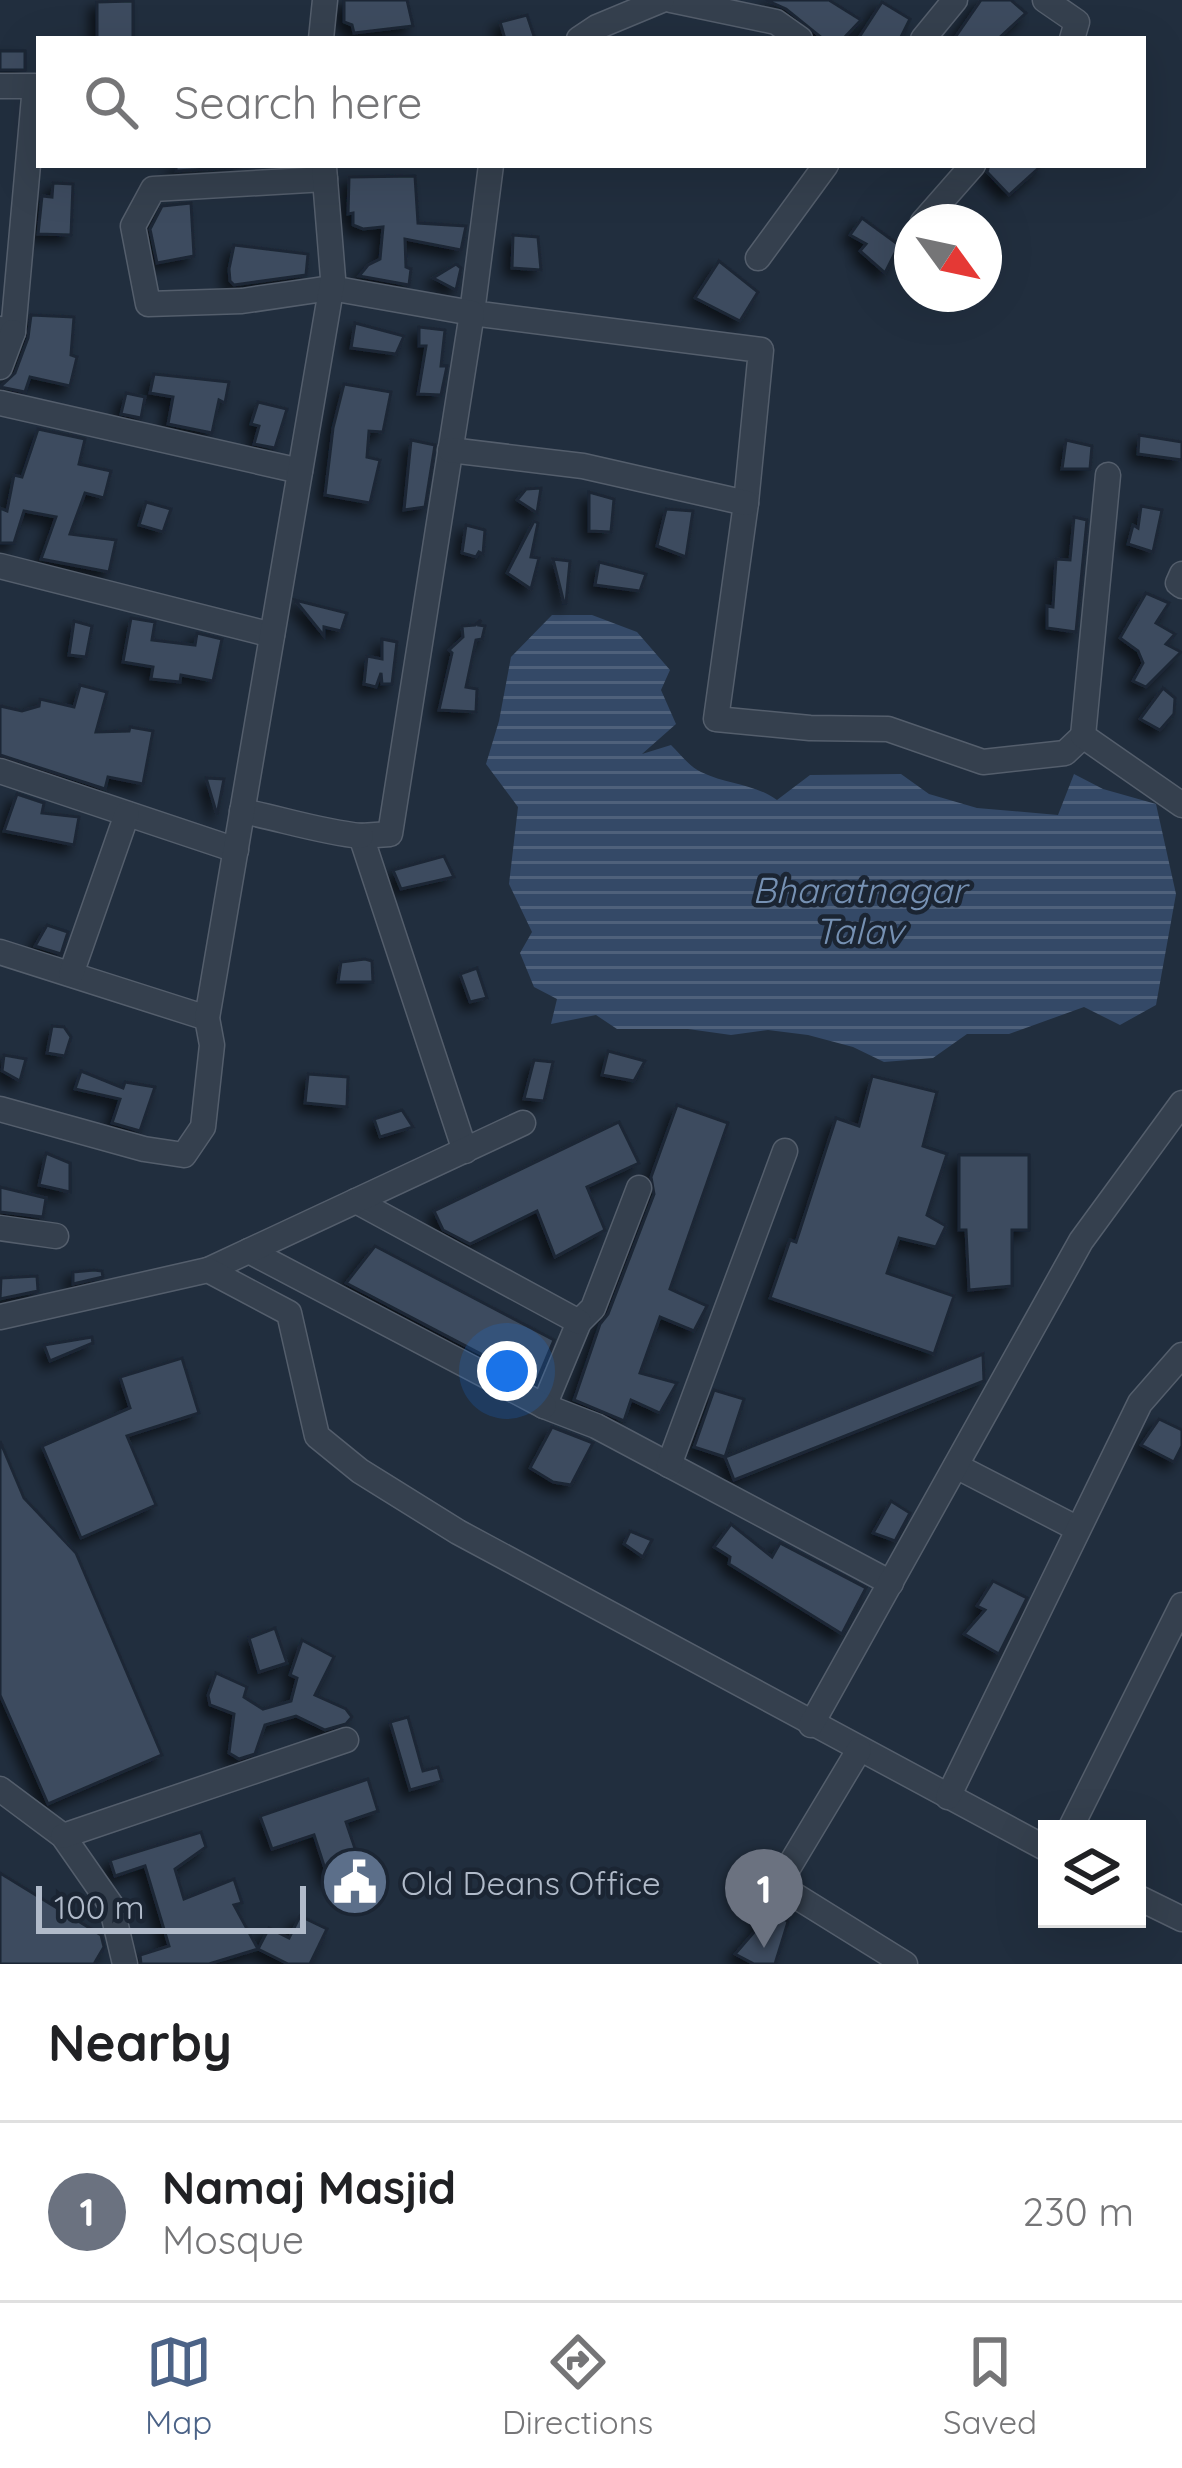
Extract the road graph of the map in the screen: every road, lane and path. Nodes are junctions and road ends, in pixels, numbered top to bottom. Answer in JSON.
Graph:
{"nodes":[{"id":1,"x":325,"y":0,"type":"edge"},
{"id":2,"x":662,"y":0,"type":"edge"},
{"id":3,"x":671,"y":0,"type":"edge"},
{"id":4,"x":955,"y":0,"type":"edge"},
{"id":5,"x":1046,"y":0,"type":"edge"},
{"id":6,"x":321,"y":36,"type":"edge"},
{"id":7,"x":584,"y":36,"type":"edge"},
{"id":8,"x":796,"y":36,"type":"edge"},
{"id":9,"x":925,"y":36,"type":"edge"},
{"id":10,"x":1073,"y":36,"type":"edge"},
{"id":11,"x":0,"y":86,"type":"edge"},
{"id":12,"x":491,"y":168,"type":"edge"},
{"id":13,"x":824,"y":168,"type":"edge"},
{"id":14,"x":971,"y":168,"type":"edge"},
{"id":15,"x":325,"y":172,"type":"edge"},
{"id":16,"x":939,"y":204,"type":"edge"},
{"id":17,"x":758,"y":258,"type":"dead end"},
{"id":18,"x":331,"y":288,"type":"junction"},
{"id":19,"x":472,"y":313,"type":"junction"},
{"id":20,"x":6,"y":330,"type":"edge"},
{"id":21,"x":0,"y":367,"type":"edge"},
{"id":22,"x":0,"y":404,"type":"edge"},
{"id":23,"x":450,"y":450,"type":"junction"},
{"id":24,"x":300,"y":471,"type":"junction"},
{"id":25,"x":1108,"y":475,"type":"dead end"},
{"id":26,"x":746,"y":502,"type":"junction"},
{"id":27,"x":0,"y":566,"type":"edge"},
{"id":28,"x":1182,"y":574,"type":"edge"},
{"id":29,"x":1182,"y":586,"type":"edge"},
{"id":30,"x":272,"y":634,"type":"junction"},
{"id":31,"x":1083,"y":736,"type":"junction"},
{"id":32,"x":0,"y":771,"type":"edge"},
{"id":33,"x":1182,"y":805,"type":"edge"},
{"id":34,"x":242,"y":811,"type":"junction"},
{"id":35,"x":127,"y":814,"type":"junction"},
{"id":36,"x":361,"y":836,"type":"junction"},
{"id":37,"x":236,"y":850,"type":"junction"},
{"id":38,"x":0,"y":952,"type":"edge"},
{"id":39,"x":70,"y":974,"type":"junction"},
{"id":40,"x":207,"y":1018,"type":"junction"},
{"id":41,"x":1182,"y":1103,"type":"edge"},
{"id":42,"x":0,"y":1109,"type":"edge"},
{"id":43,"x":523,"y":1123,"type":"dead end"},
{"id":44,"x":465,"y":1150,"type":"junction"},
{"id":45,"x":784,"y":1151,"type":"dead end"},
{"id":46,"x":638,"y":1188,"type":"dead end"},
{"id":47,"x":356,"y":1201,"type":"junction"},
{"id":48,"x":0,"y":1228,"type":"edge"},
{"id":49,"x":56,"y":1236,"type":"dead end"},
{"id":50,"x":249,"y":1251,"type":"junction"},
{"id":51,"x":208,"y":1270,"type":"junction"},
{"id":52,"x":0,"y":1317,"type":"edge"},
{"id":53,"x":578,"y":1322,"type":"junction"},
{"id":54,"x":1182,"y":1354,"type":"edge"},
{"id":55,"x":544,"y":1406,"type":"junction"},
{"id":56,"x":669,"y":1465,"type":"junction"},
{"id":57,"x":956,"y":1466,"type":"junction"},
{"id":58,"x":1078,"y":1529,"type":"junction"},
{"id":59,"x":891,"y":1583,"type":"junction"},
{"id":60,"x":1182,"y":1605,"type":"edge"},
{"id":61,"x":811,"y":1725,"type":"junction"},
{"id":62,"x":346,"y":1740,"type":"dead end"},
{"id":63,"x":859,"y":1750,"type":"junction"},
{"id":64,"x":0,"y":1789,"type":"edge"},
{"id":65,"x":948,"y":1797,"type":"junction"},
{"id":66,"x":1074,"y":1820,"type":"edge"},
{"id":67,"x":63,"y":1836,"type":"junction"},
{"id":68,"x":1038,"y":1845,"type":"edge"},
{"id":69,"x":1146,"y":1901,"type":"edge"},
{"id":70,"x":1182,"y":1919,"type":"edge"},
{"id":71,"x":872,"y":1956,"type":"edge"},
{"id":72,"x":125,"y":1964,"type":"edge"},
{"id":73,"x":905,"y":1964,"type":"edge"}],
"edges":[{"from":1,"to":6,"type":"street"},
{"from":2,"to":7,"type":"street"},
{"from":3,"to":8,"type":"street"},
{"from":4,"to":9,"type":"street"},
{"from":5,"to":10,"type":"street"},
{"from":11,"to":20,"type":"street"},
{"from":12,"to":19,"type":"street"},
{"from":13,"to":17,"type":"street"},
{"from":14,"to":16,"type":"street"},
{"from":15,"to":18,"type":"street"},
{"from":15,"to":18,"type":"street"},
{"from":18,"to":19,"type":"street"},
{"from":18,"to":24,"type":"street"},
{"from":19,"to":23,"type":"street"},
{"from":19,"to":26,"type":"street"},
{"from":20,"to":21,"type":"street"},
{"from":22,"to":24,"type":"street"},
{"from":23,"to":26,"type":"street"},
{"from":23,"to":36,"type":"street"},
{"from":24,"to":30,"type":"street"},
{"from":25,"to":31,"type":"street"},
{"from":26,"to":31,"type":"street"},
{"from":27,"to":30,"type":"street"},
{"from":28,"to":29,"type":"street"},
{"from":30,"to":34,"type":"street"},
{"from":31,"to":33,"type":"street"},
{"from":32,"to":35,"type":"street"},
{"from":34,"to":36,"type":"street"},
{"from":34,"to":37,"type":"street"},
{"from":35,"to":37,"type":"street"},
{"from":35,"to":39,"type":"street"},
{"from":36,"to":44,"type":"street"},
{"from":37,"to":40,"type":"street"},
{"from":38,"to":39,"type":"street"},
{"from":39,"to":40,"type":"street"},
{"from":40,"to":42,"type":"street"},
{"from":41,"to":57,"type":"street"},
{"from":43,"to":44,"type":"street"},
{"from":44,"to":47,"type":"street"},
{"from":45,"to":56,"type":"street"},
{"from":46,"to":53,"type":"street"},
{"from":47,"to":50,"type":"street"},
{"from":47,"to":53,"type":"street"},
{"from":48,"to":49,"type":"street"},
{"from":50,"to":51,"type":"street"},
{"from":50,"to":55,"type":"street"},
{"from":51,"to":52,"type":"street"},
{"from":51,"to":61,"type":"street"},
{"from":53,"to":55,"type":"street"},
{"from":54,"to":58,"type":"street"},
{"from":55,"to":56,"type":"street"},
{"from":56,"to":59,"type":"street"},
{"from":57,"to":58,"type":"street"},
{"from":57,"to":59,"type":"street"},
{"from":58,"to":65,"type":"street"},
{"from":59,"to":61,"type":"street"},
{"from":60,"to":66,"type":"street"},
{"from":61,"to":63,"type":"street"},
{"from":62,"to":67,"type":"street"},
{"from":63,"to":65,"type":"street"},
{"from":63,"to":71,"type":"street"},
{"from":64,"to":67,"type":"street"},
{"from":65,"to":68,"type":"street"},
{"from":67,"to":72,"type":"street"},
{"from":69,"to":70,"type":"street"},
{"from":71,"to":73,"type":"street"}]}
